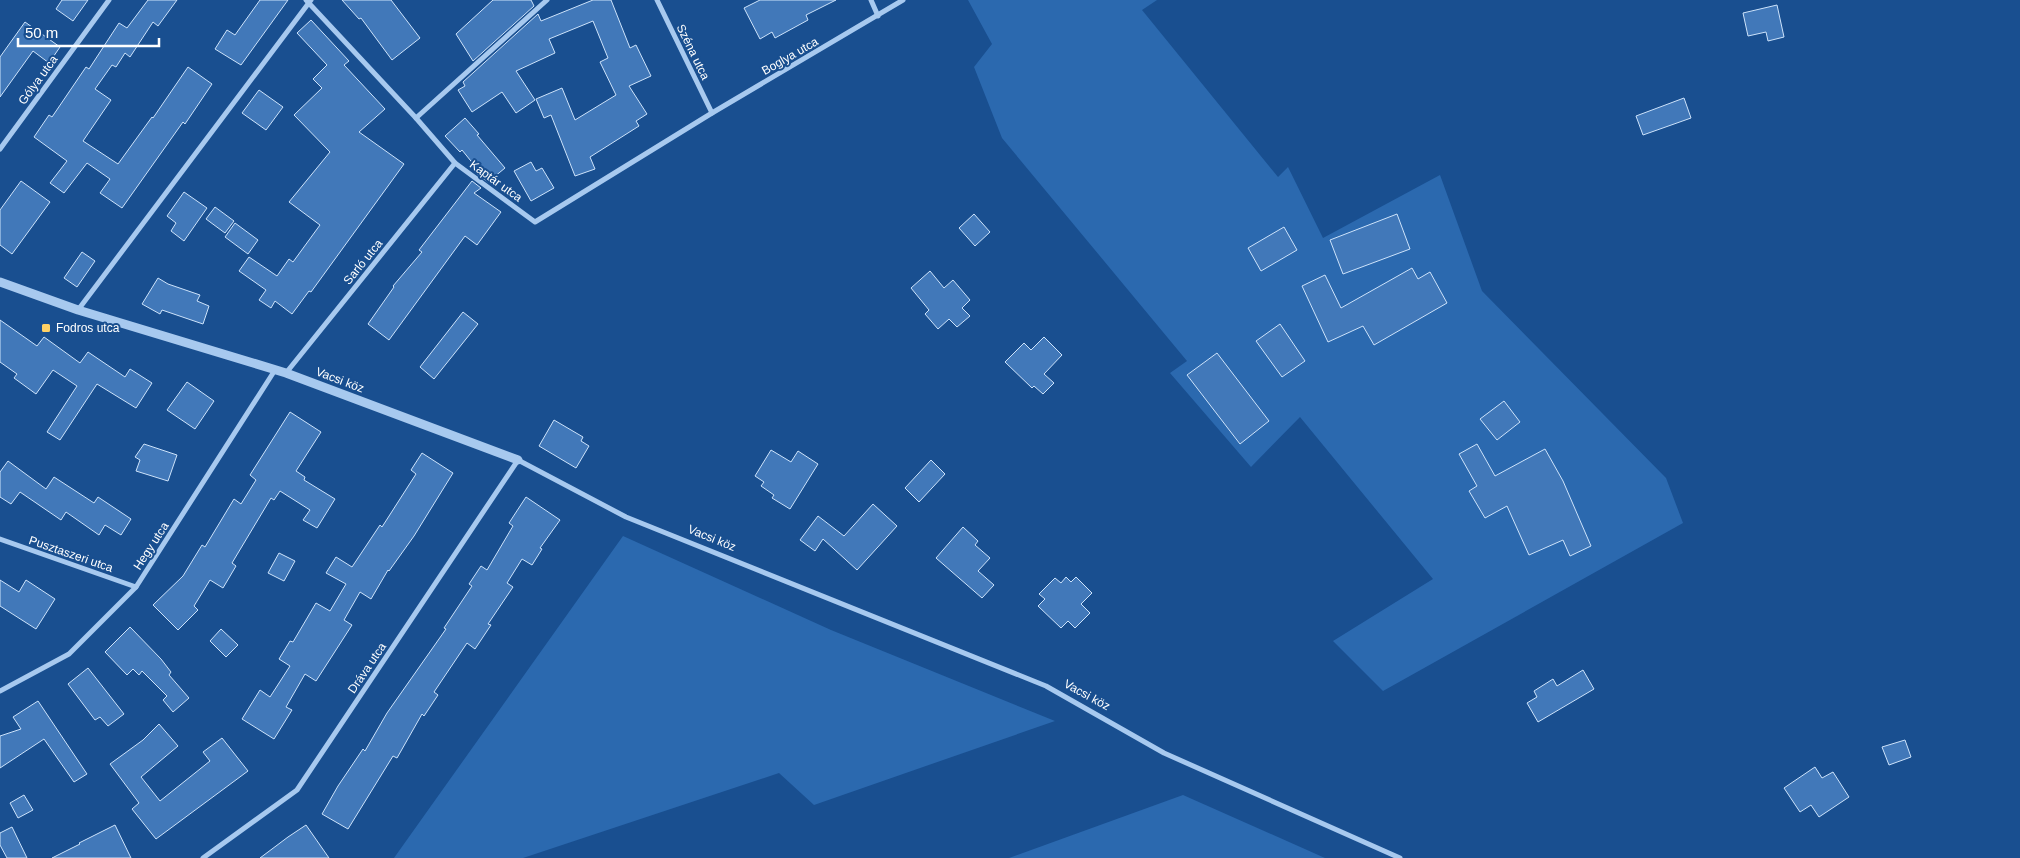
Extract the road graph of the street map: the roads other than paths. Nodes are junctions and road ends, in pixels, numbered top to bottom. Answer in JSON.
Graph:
{"nodes":[{"id":1,"x":109,"y":0,"type":"edge"},
{"id":2,"x":547,"y":0,"type":"edge"},
{"id":3,"x":657,"y":0,"type":"edge"},
{"id":4,"x":871,"y":0,"type":"edge"},
{"id":5,"x":903,"y":0,"type":"edge"},
{"id":6,"x":308,"y":1,"type":"edge"},
{"id":7,"x":878,"y":16,"type":"junction"},
{"id":8,"x":712,"y":113,"type":"junction"},
{"id":9,"x":416,"y":118,"type":"junction"},
{"id":10,"x":0,"y":148,"type":"edge"},
{"id":11,"x":455,"y":163,"type":"junction"},
{"id":12,"x":0,"y":282,"type":"edge"},
{"id":13,"x":78,"y":310,"type":"junction"},
{"id":14,"x":275,"y":370,"type":"junction"},
{"id":15,"x":286,"y":373,"type":"junction"},
{"id":16,"x":518,"y":460,"type":"junction"},
{"id":17,"x":0,"y":539,"type":"edge"},
{"id":18,"x":136,"y":587,"type":"junction"},
{"id":19,"x":0,"y":691,"type":"edge"},
{"id":20,"x":203,"y":858,"type":"edge"},
{"id":21,"x":1400,"y":858,"type":"edge"}],
"edges":[{"from":1,"to":10,"type":"street","name":"Gólya utca"},
{"from":2,"to":9,"type":"street"},
{"from":3,"to":8,"type":"street","name":"Széna utca"},
{"from":4,"to":7,"type":"street"},
{"from":5,"to":7,"type":"street","name":"Boglya utca"},
{"from":6,"to":9,"type":"street","name":"Kaptár utca"},
{"from":6,"to":13,"type":"street"},
{"from":7,"to":8,"type":"street","name":"Boglya utca"},
{"from":8,"to":11,"type":"street","name":"Kaptár utca"},
{"from":9,"to":11,"type":"street","name":"Kaptár utca"},
{"from":11,"to":15,"type":"street","name":"Sarló utca"},
{"from":12,"to":13,"type":"street","name":"Vacsi köz"},
{"from":13,"to":14,"type":"street","name":"Vacsi köz"},
{"from":14,"to":15,"type":"street","name":"Vacsi köz"},
{"from":14,"to":18,"type":"street","name":"Hegy utca"},
{"from":15,"to":16,"type":"street","name":"Vacsi köz"},
{"from":16,"to":20,"type":"street","name":"Dráva utca"},
{"from":16,"to":21,"type":"street","name":"Vacsi köz"},
{"from":17,"to":18,"type":"street","name":"Pusztaszeri utca"},
{"from":18,"to":19,"type":"street","name":"Hegy utca"}]}
